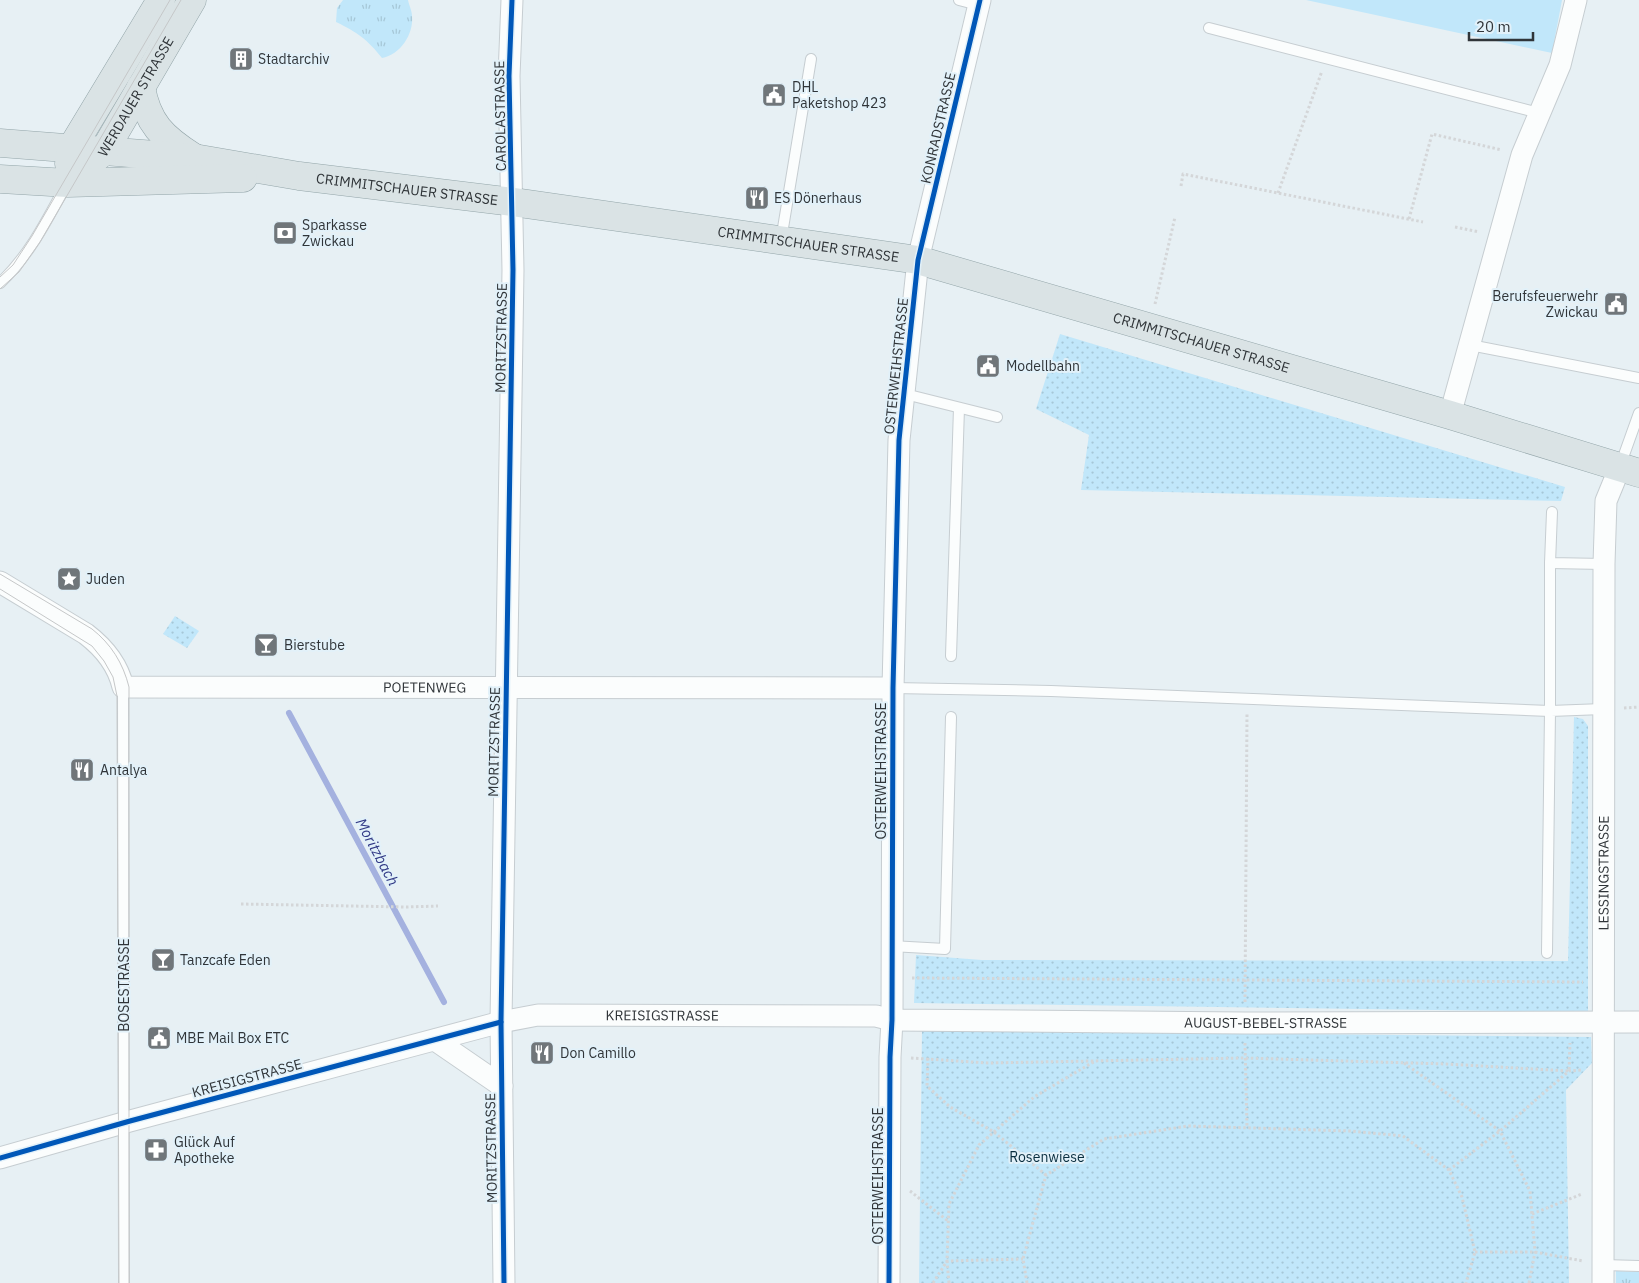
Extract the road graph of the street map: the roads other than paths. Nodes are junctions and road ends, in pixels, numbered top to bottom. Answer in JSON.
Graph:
{"nodes":[{"id":1,"x":161,"y":0,"type":"edge"},
{"id":2,"x":192,"y":0,"type":"edge"},
{"id":3,"x":512,"y":0,"type":"edge"},
{"id":4,"x":1576,"y":0,"type":"edge"},
{"id":5,"x":972,"y":2,"type":"edge"},
{"id":6,"x":1209,"y":28,"type":"dead end"},
{"id":7,"x":811,"y":59,"type":"dead end"},
{"id":8,"x":141,"y":87,"type":"junction"},
{"id":9,"x":1539,"y":113,"type":"junction"},
{"id":10,"x":0,"y":143,"type":"edge"},
{"id":11,"x":71,"y":149,"type":"junction"},
{"id":12,"x":104,"y":151,"type":"junction"},
{"id":13,"x":194,"y":158,"type":"junction"},
{"id":14,"x":299,"y":176,"type":"junction"},
{"id":15,"x":0,"y":179,"type":"edge"},
{"id":16,"x":68,"y":183,"type":"junction"},
{"id":17,"x":513,"y":202,"type":"junction"},
{"id":18,"x":781,"y":240,"type":"junction"},
{"id":19,"x":918,"y":260,"type":"junction"},
{"id":20,"x":0,"y":283,"type":"edge"},
{"id":21,"x":1470,"y":345,"type":"junction"},
{"id":22,"x":1639,"y":378,"type":"edge"},
{"id":23,"x":905,"y":394,"type":"junction"},
{"id":24,"x":959,"y":408,"type":"junction"},
{"id":25,"x":1639,"y":413,"type":"edge"},
{"id":26,"x":1450,"y":415,"type":"junction"},
{"id":27,"x":997,"y":417,"type":"dead end"},
{"id":28,"x":1629,"y":470,"type":"edge"},
{"id":29,"x":1552,"y":512,"type":"dead end"},
{"id":30,"x":1550,"y":563,"type":"junction"},
{"id":31,"x":1604,"y":564,"type":"junction"},
{"id":32,"x":0,"y":582,"type":"edge"},
{"id":33,"x":950,"y":656,"type":"dead end"},
{"id":34,"x":123,"y":687,"type":"junction"},
{"id":35,"x":506,"y":687,"type":"junction"},
{"id":36,"x":893,"y":688,"type":"junction"},
{"id":37,"x":1603,"y":709,"type":"junction"},
{"id":38,"x":1550,"y":711,"type":"junction"},
{"id":39,"x":950,"y":717,"type":"dead end"},
{"id":40,"x":891,"y":946,"type":"junction"},
{"id":41,"x":1546,"y":953,"type":"dead end"},
{"id":42,"x":892,"y":1020,"type":"junction"},
{"id":43,"x":501,"y":1022,"type":"junction"},
{"id":44,"x":1603,"y":1022,"type":"junction"},
{"id":45,"x":1639,"y":1022,"type":"edge"},
{"id":46,"x":435,"y":1040,"type":"junction"},
{"id":47,"x":502,"y":1086,"type":"junction"},
{"id":48,"x":125,"y":1123,"type":"junction"},
{"id":49,"x":0,"y":1158,"type":"edge"},
{"id":50,"x":1639,"y":1266,"type":"edge"},
{"id":51,"x":1603,"y":1274,"type":"edge"},
{"id":52,"x":124,"y":1283,"type":"edge"},
{"id":53,"x":504,"y":1283,"type":"edge"},
{"id":54,"x":889,"y":1283,"type":"edge"}],
"edges":[{"from":1,"to":11,"type":"main road","name":"WERDAUER STRASSE"},
{"from":2,"to":8,"type":"main road","name":"WERDAUER STRASSE"},
{"from":3,"to":17,"type":"street","name":"CAROLASTRASSE"},
{"from":4,"to":9,"type":"street"},
{"from":5,"to":19,"type":"street","name":"KONRADSTRASSE"},
{"from":6,"to":9,"type":"lane"},
{"from":7,"to":18,"type":"lane"},
{"from":8,"to":12,"type":"main road","name":"WERDAUER STRASSE"},
{"from":8,"to":13,"type":"main road","name":"CRIMMITSCHAUER STRASSE"},
{"from":9,"to":21,"type":"street"},
{"from":10,"to":11,"type":"main road","name":"CRIMMITSCHAUER STRASSE"},
{"from":11,"to":12,"type":"main road","name":"CRIMMITSCHAUER STRASSE"},
{"from":11,"to":16,"type":"main road","name":"WERDAUER STRASSE"},
{"from":12,"to":13,"type":"main road","name":"CRIMMITSCHAUER STRASSE"},
{"from":12,"to":16,"type":"main road","name":"WERDAUER STRASSE"},
{"from":13,"to":14,"type":"main road","name":"CRIMMITSCHAUER STRASSE"},
{"from":14,"to":16,"type":"main road","name":"CRIMMITSCHAUER STRASSE"},
{"from":14,"to":17,"type":"main road","name":"CRIMMITSCHAUER STRASSE"},
{"from":15,"to":16,"type":"main road","name":"CRIMMITSCHAUER STRASSE"},
{"from":16,"to":20,"type":"lane","name":"WERDAUER STRASSE"},
{"from":17,"to":18,"type":"main road","name":"CRIMMITSCHAUER STRASSE"},
{"from":17,"to":35,"type":"street","name":"MORITZSTRASSE"},
{"from":18,"to":19,"type":"main road","name":"CRIMMITSCHAUER STRASSE"},
{"from":19,"to":23,"type":"street","name":"OSTERWEIHSTRASSE"},
{"from":19,"to":26,"type":"main road","name":"CRIMMITSCHAUER STRASSE"},
{"from":21,"to":22,"type":"lane"},
{"from":21,"to":26,"type":"street"},
{"from":23,"to":24,"type":"lane"},
{"from":23,"to":36,"type":"street","name":"OSTERWEIHSTRASSE"},
{"from":24,"to":27,"type":"lane"},
{"from":24,"to":33,"type":"lane"},
{"from":25,"to":28,"type":"lane"},
{"from":26,"to":28,"type":"main road","name":"CRIMMITSCHAUER STRASSE"},
{"from":28,"to":31,"type":"street","name":"LESSINGSTRASSE"},
{"from":29,"to":30,"type":"lane"},
{"from":30,"to":31,"type":"lane"},
{"from":30,"to":38,"type":"lane"},
{"from":31,"to":37,"type":"street","name":"LESSINGSTRASSE"},
{"from":32,"to":34,"type":"street"},
{"from":34,"to":35,"type":"street","name":"POETENWEG"},
{"from":34,"to":48,"type":"lane","name":"BOSESTRASSE"},
{"from":35,"to":36,"type":"street","name":"POETENWEG"},
{"from":35,"to":43,"type":"street","name":"MORITZSTRASSE"},
{"from":36,"to":38,"type":"lane"},
{"from":36,"to":40,"type":"street","name":"OSTERWEIHSTRASSE"},
{"from":37,"to":38,"type":"lane"},
{"from":37,"to":44,"type":"street","name":"LESSINGSTRASSE"},
{"from":38,"to":41,"type":"lane"},
{"from":39,"to":40,"type":"lane"},
{"from":40,"to":42,"type":"street","name":"OSTERWEIHSTRASSE"},
{"from":42,"to":43,"type":"street","name":"KREISIGSTRASSE"},
{"from":42,"to":44,"type":"street","name":"AUGUST-BEBEL-STRASSE"},
{"from":42,"to":54,"type":"street","name":"OSTERWEIHSTRASSE"},
{"from":43,"to":46,"type":"street","name":"KREISIGSTRASSE"},
{"from":43,"to":47,"type":"street","name":"MORITZSTRASSE"},
{"from":44,"to":45,"type":"street","name":"AUGUST-BEBEL-STRASSE"},
{"from":44,"to":51,"type":"street","name":"LESSINGSTRASSE"},
{"from":46,"to":47,"type":"street"},
{"from":46,"to":48,"type":"street","name":"KREISIGSTRASSE"},
{"from":47,"to":53,"type":"street","name":"MORITZSTRASSE"},
{"from":48,"to":49,"type":"street","name":"KREISIGSTRASSE"},
{"from":48,"to":52,"type":"lane","name":"BOSESTRASSE"},
{"from":50,"to":51,"type":"lane"}]}
